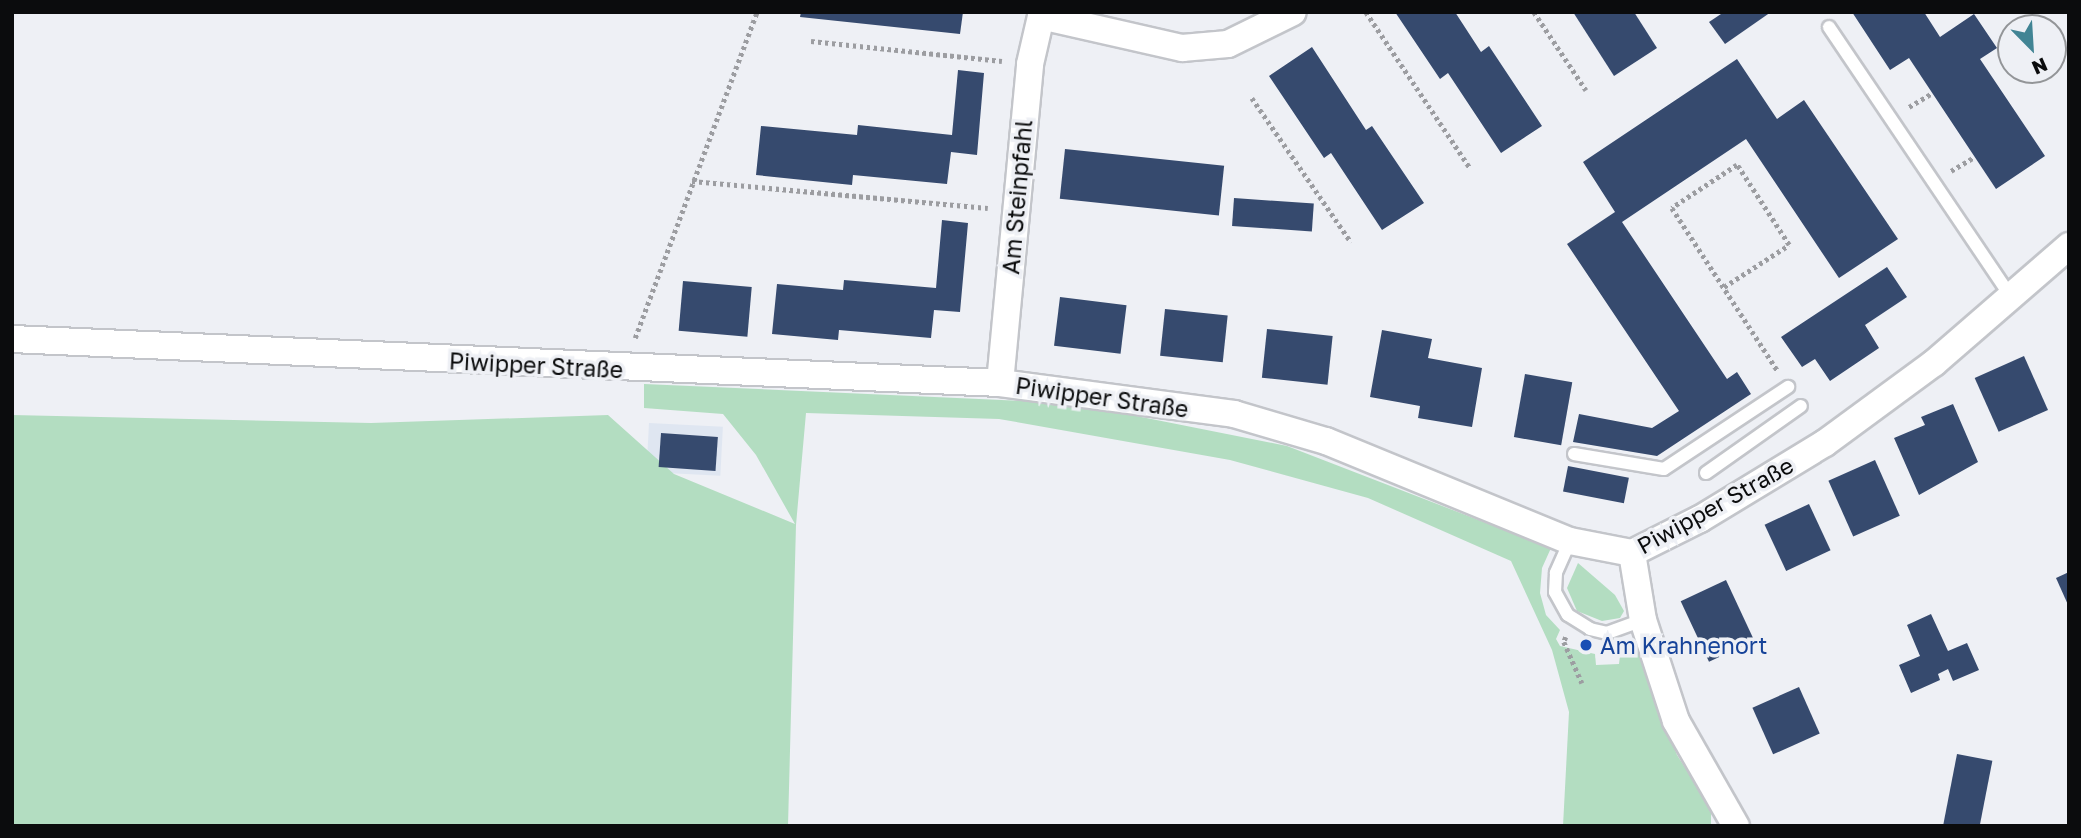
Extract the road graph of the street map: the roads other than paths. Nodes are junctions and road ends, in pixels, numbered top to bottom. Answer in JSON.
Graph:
{"nodes":[{"id":1,"x":1293,"y":12,"type":"edge"},
{"id":2,"x":1041,"y":14,"type":"edge"},
{"id":3,"x":1829,"y":27,"type":"dead end"},
{"id":4,"x":2069,"y":246,"type":"edge"},
{"id":5,"x":2012,"y":298,"type":"junction"},
{"id":6,"x":12,"y":339,"type":"edge"},
{"id":7,"x":1000,"y":383,"type":"junction"},
{"id":8,"x":1788,"y":387,"type":"road end"},
{"id":9,"x":1801,"y":405,"type":"dead end"},
{"id":10,"x":1574,"y":454,"type":"dead end"},
{"id":11,"x":1706,"y":473,"type":"dead end"},
{"id":12,"x":1570,"y":541,"type":"junction"},
{"id":13,"x":1632,"y":553,"type":"junction"},
{"id":14,"x":1643,"y":620,"type":"junction"},
{"id":15,"x":1737,"y":826,"type":"edge"}],
"edges":[{"from":1,"to":2,"type":"street"},
{"from":2,"to":7,"type":"street","name":"Am Steinpfahl"},
{"from":3,"to":5,"type":"lane"},
{"from":4,"to":5,"type":"street","name":"Piwipper Straße"},
{"from":5,"to":13,"type":"street","name":"Piwipper Straße"},
{"from":6,"to":7,"type":"street","name":"Piwipper Straße"},
{"from":7,"to":12,"type":"street","name":"Piwipper Straße"},
{"from":8,"to":10,"type":"lane"},
{"from":9,"to":11,"type":"lane"},
{"from":12,"to":13,"type":"street","name":"Piwipper Straße"},
{"from":12,"to":14,"type":"lane"},
{"from":13,"to":14,"type":"street"},
{"from":14,"to":15,"type":"street"}]}
